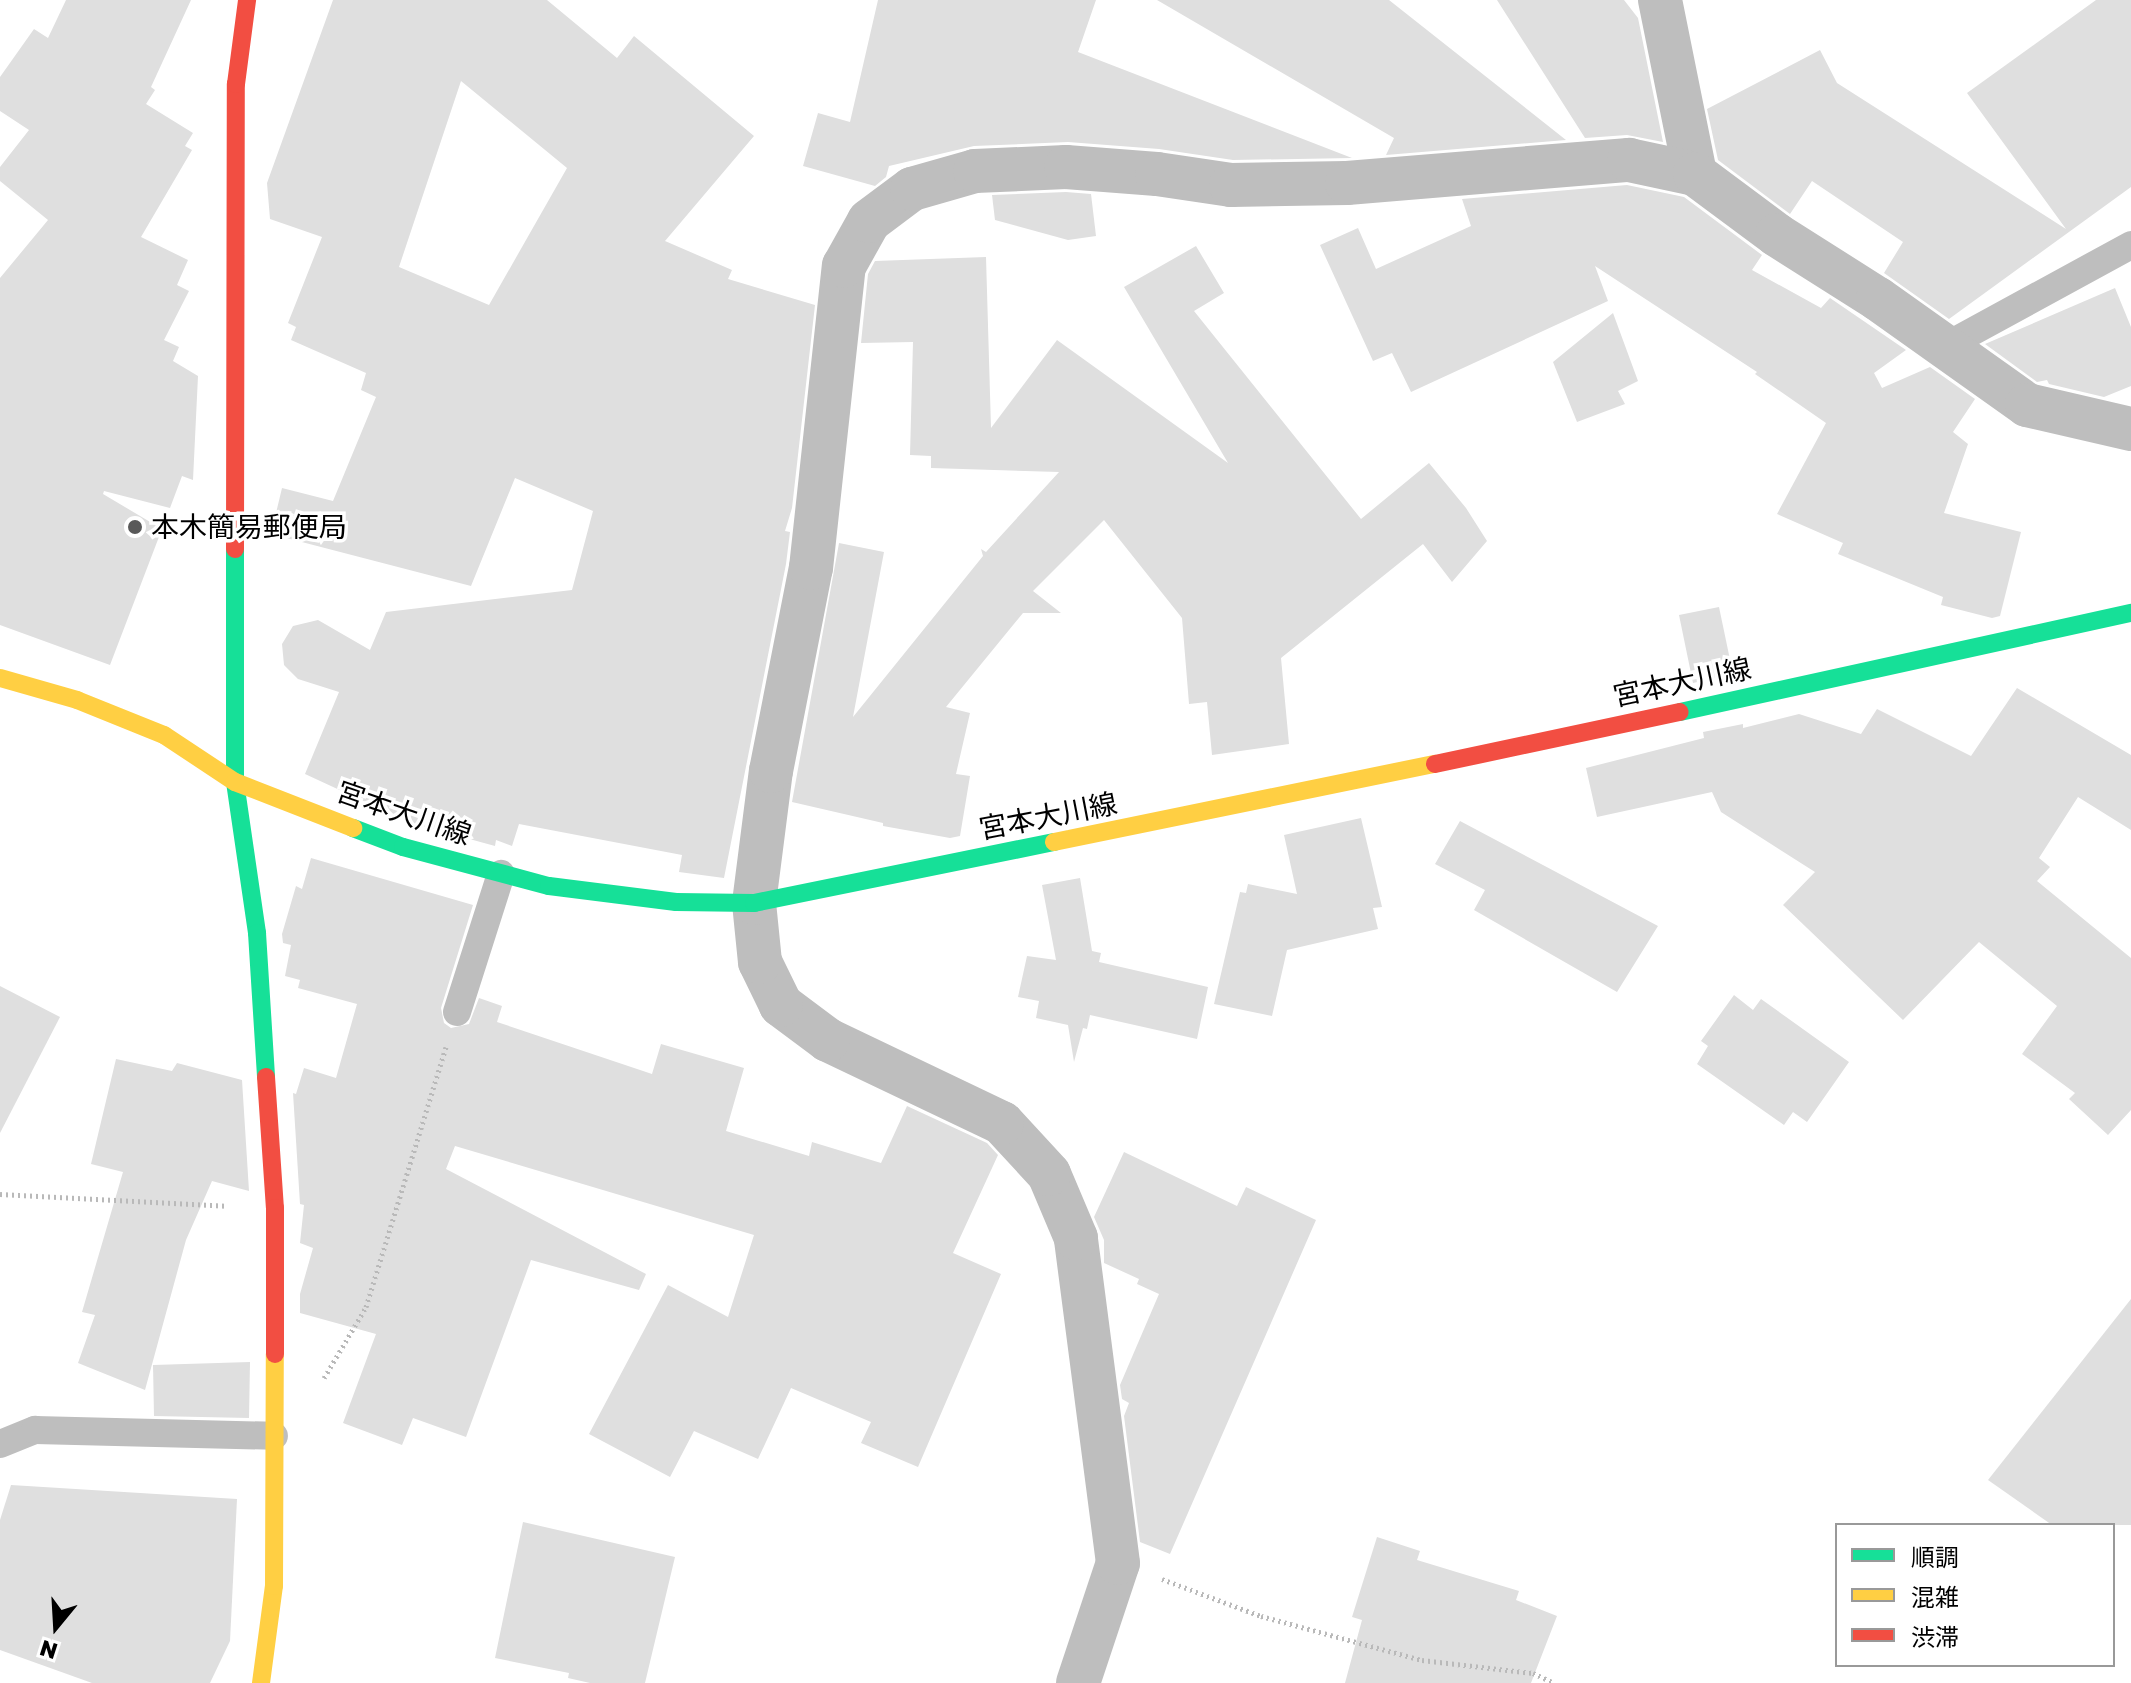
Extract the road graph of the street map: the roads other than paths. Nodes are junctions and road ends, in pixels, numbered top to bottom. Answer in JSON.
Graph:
{"nodes":[{"id":1,"x":247,"y":0,"type":"edge"},
{"id":2,"x":1660,"y":0,"type":"edge"},
{"id":3,"x":1695,"y":174,"type":"junction"},
{"id":4,"x":2131,"y":245,"type":"edge"},
{"id":5,"x":1946,"y":346,"type":"junction"},
{"id":6,"x":2131,"y":429,"type":"edge"},
{"id":7,"x":2131,"y":613,"type":"edge"},
{"id":8,"x":0,"y":678,"type":"edge"},
{"id":9,"x":235,"y":782,"type":"junction"},
{"id":10,"x":501,"y":874,"type":"junction"},
{"id":11,"x":754,"y":903,"type":"junction"},
{"id":12,"x":457,"y":1012,"type":"road end"},
{"id":13,"x":274,"y":1436,"type":"junction"},
{"id":14,"x":0,"y":1444,"type":"edge"},
{"id":15,"x":261,"y":1683,"type":"edge"},
{"id":16,"x":1078,"y":1683,"type":"edge"}],
"edges":[{"from":1,"to":9,"type":"main road"},
{"from":2,"to":3,"type":"street"},
{"from":3,"to":5,"type":"street"},
{"from":3,"to":11,"type":"street"},
{"from":4,"to":5,"type":"lane"},
{"from":5,"to":6,"type":"street"},
{"from":7,"to":11,"type":"main road","name":"宮本大川線"},
{"from":8,"to":9,"type":"main road","name":"宮本大川線"},
{"from":9,"to":10,"type":"main road","name":"宮本大川線"},
{"from":9,"to":13,"type":"main road"},
{"from":10,"to":11,"type":"main road","name":"宮本大川線"},
{"from":10,"to":12,"type":"lane"},
{"from":11,"to":16,"type":"street"},
{"from":13,"to":14,"type":"lane"},
{"from":13,"to":15,"type":"main road"}]}
